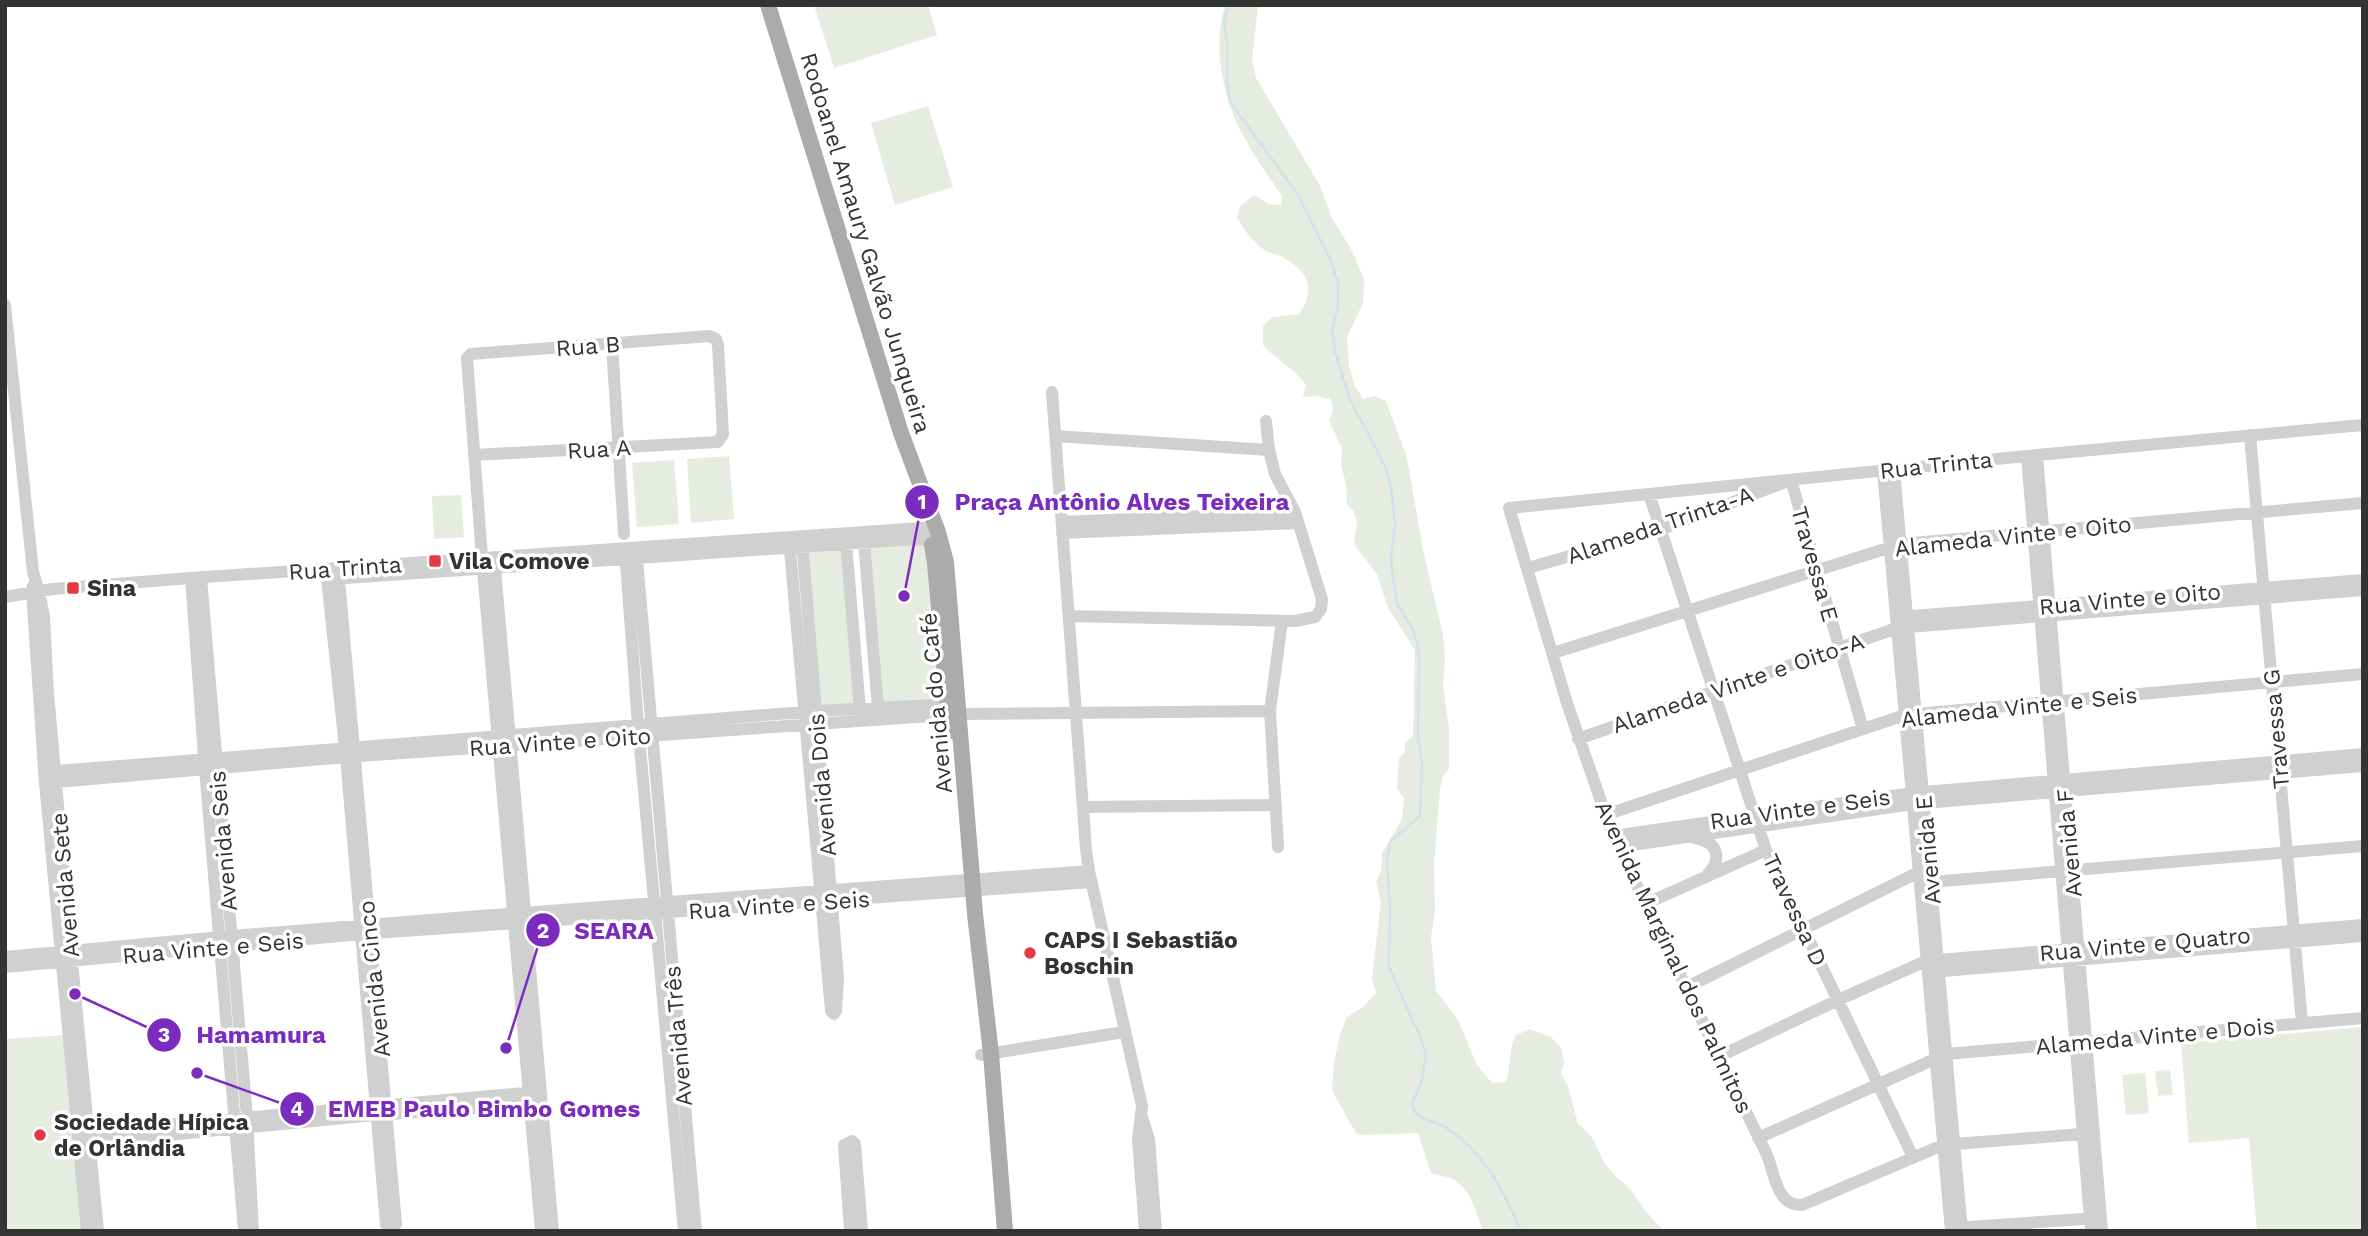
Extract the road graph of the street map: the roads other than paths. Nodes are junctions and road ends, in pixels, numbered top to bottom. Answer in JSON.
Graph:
{"nodes":[{"id":1,"x":768,"y":5,"type":"edge"},
{"id":2,"x":5,"y":305,"type":"edge"},
{"id":3,"x":612,"y":345,"type":"junction"},
{"id":4,"x":1052,"y":392,"type":"dead end"},
{"id":5,"x":1266,"y":421,"type":"dead end"},
{"id":6,"x":2363,"y":425,"type":"edge"},
{"id":7,"x":2250,"y":435,"type":"junction"},
{"id":8,"x":1055,"y":436,"type":"junction"},
{"id":9,"x":722,"y":439,"type":"joint"},
{"id":10,"x":619,"y":448,"type":"junction"},
{"id":11,"x":1269,"y":450,"type":"junction"},
{"id":12,"x":474,"y":455,"type":"junction"},
{"id":13,"x":2032,"y":456,"type":"junction"},
{"id":14,"x":1889,"y":470,"type":"junction"},
{"id":15,"x":1791,"y":480,"type":"junction"},
{"id":16,"x":922,"y":494,"type":"joint"},
{"id":17,"x":1648,"y":494,"type":"junction"},
{"id":18,"x":2363,"y":503,"type":"edge"},
{"id":19,"x":1509,"y":508,"type":"joint"},
{"id":20,"x":2256,"y":513,"type":"junction"},
{"id":21,"x":1296,"y":517,"type":"junction"},
{"id":22,"x":1062,"y":527,"type":"junction"},
{"id":23,"x":1660,"y":530,"type":"junction"},
{"id":24,"x":2038,"y":532,"type":"junction"},
{"id":25,"x":934,"y":533,"type":"junction"},
{"id":26,"x":624,"y":534,"type":"dead end"},
{"id":27,"x":796,"y":541,"type":"junction"},
{"id":28,"x":864,"y":542,"type":"junction"},
{"id":29,"x":846,"y":543,"type":"junction"},
{"id":30,"x":1896,"y":545,"type":"junction"},
{"id":31,"x":631,"y":554,"type":"junction"},
{"id":32,"x":488,"y":564,"type":"junction"},
{"id":33,"x":1528,"y":568,"type":"junction"},
{"id":34,"x":1817,"y":570,"type":"junction"},
{"id":35,"x":333,"y":574,"type":"junction"},
{"id":36,"x":196,"y":578,"type":"junction"},
{"id":37,"x":2363,"y":580,"type":"edge"},
{"id":38,"x":35,"y":588,"type":"junction"},
{"id":39,"x":2363,"y":590,"type":"edge"},
{"id":40,"x":2264,"y":593,"type":"junction"},
{"id":41,"x":5,"y":597,"type":"edge"},
{"id":42,"x":1687,"y":611,"type":"junction"},
{"id":43,"x":2045,"y":611,"type":"junction"},
{"id":44,"x":1069,"y":616,"type":"junction"},
{"id":45,"x":1282,"y":621,"type":"junction"},
{"id":46,"x":1902,"y":622,"type":"junction"},
{"id":47,"x":1840,"y":648,"type":"junction"},
{"id":48,"x":1553,"y":653,"type":"junction"},
{"id":49,"x":2363,"y":674,"type":"edge"},
{"id":50,"x":2272,"y":682,"type":"junction"},
{"id":51,"x":1713,"y":691,"type":"junction"},
{"id":52,"x":2052,"y":702,"type":"junction"},
{"id":53,"x":878,"y":708,"type":"junction"},
{"id":54,"x":953,"y":709,"type":"junction"},
{"id":55,"x":860,"y":710,"type":"junction"},
{"id":56,"x":1270,"y":711,"type":"junction"},
{"id":57,"x":1076,"y":712,"type":"junction"},
{"id":58,"x":1910,"y":715,"type":"junction"},
{"id":59,"x":810,"y":718,"type":"junction"},
{"id":60,"x":1863,"y":729,"type":"junction"},
{"id":61,"x":645,"y":730,"type":"junction"},
{"id":62,"x":1578,"y":738,"type":"junction"},
{"id":63,"x":504,"y":740,"type":"junction"},
{"id":64,"x":350,"y":752,"type":"junction"},
{"id":65,"x":2363,"y":754,"type":"edge"},
{"id":66,"x":210,"y":763,"type":"junction"},
{"id":67,"x":2363,"y":766,"type":"edge"},
{"id":68,"x":2279,"y":767,"type":"junction"},
{"id":69,"x":1739,"y":770,"type":"junction"},
{"id":70,"x":50,"y":777,"type":"junction"},
{"id":71,"x":2059,"y":785,"type":"junction"},
{"id":72,"x":1918,"y":798,"type":"junction"},
{"id":73,"x":1276,"y":805,"type":"junction"},
{"id":74,"x":1083,"y":807,"type":"junction"},
{"id":75,"x":1605,"y":815,"type":"junction"},
{"id":76,"x":1757,"y":822,"type":"junction"},
{"id":77,"x":1677,"y":839,"type":"junction"},
{"id":78,"x":1616,"y":842,"type":"junction"},
{"id":79,"x":2363,"y":846,"type":"edge"},
{"id":80,"x":1278,"y":847,"type":"dead end"},
{"id":81,"x":1766,"y":850,"type":"junction"},
{"id":82,"x":2287,"y":853,"type":"junction"},
{"id":83,"x":1919,"y":872,"type":"junction"},
{"id":84,"x":2067,"y":872,"type":"junction"},
{"id":85,"x":1090,"y":877,"type":"junction"},
{"id":86,"x":1702,"y":878,"type":"junction"},
{"id":87,"x":1931,"y":882,"type":"junction"},
{"id":88,"x":969,"y":887,"type":"junction"},
{"id":89,"x":826,"y":896,"type":"junction"},
{"id":90,"x":1644,"y":904,"type":"junction"},
{"id":91,"x":660,"y":908,"type":"junction"},
{"id":92,"x":519,"y":919,"type":"junction"},
{"id":93,"x":2363,"y":925,"type":"edge"},
{"id":94,"x":1804,"y":929,"type":"junction"},
{"id":95,"x":365,"y":930,"type":"junction"},
{"id":96,"x":2363,"y":936,"type":"edge"},
{"id":97,"x":2294,"y":937,"type":"junction"},
{"id":98,"x":226,"y":941,"type":"junction"},
{"id":99,"x":2074,"y":956,"type":"junction"},
{"id":100,"x":5,"y":957,"type":"edge"},
{"id":101,"x":66,"y":957,"type":"junction"},
{"id":102,"x":1933,"y":966,"type":"junction"},
{"id":103,"x":5,"y":967,"type":"edge"},
{"id":104,"x":1685,"y":988,"type":"junction"},
{"id":105,"x":1838,"y":1000,"type":"junction"},
{"id":106,"x":2363,"y":1018,"type":"edge"},
{"id":107,"x":2302,"y":1023,"type":"junction"},
{"id":108,"x":1124,"y":1032,"type":"junction"},
{"id":109,"x":2081,"y":1043,"type":"junction"},
{"id":110,"x":986,"y":1054,"type":"junction"},
{"id":111,"x":1940,"y":1056,"type":"junction"},
{"id":112,"x":1718,"y":1057,"type":"junction"},
{"id":113,"x":1878,"y":1084,"type":"junction"},
{"id":114,"x":535,"y":1098,"type":"junction"},
{"id":115,"x":380,"y":1110,"type":"junction"},
{"id":116,"x":241,"y":1123,"type":"junction"},
{"id":117,"x":2088,"y":1129,"type":"junction"},
{"id":118,"x":84,"y":1137,"type":"junction"},
{"id":119,"x":1758,"y":1138,"type":"junction"},
{"id":120,"x":1948,"y":1141,"type":"junction"},
{"id":121,"x":1913,"y":1157,"type":"junction"},
{"id":122,"x":2096,"y":1224,"type":"edge"},
{"id":123,"x":1147,"y":1230,"type":"edge"},
{"id":124,"x":1956,"y":1230,"type":"edge"},
{"id":125,"x":88,"y":1231,"type":"edge"},
{"id":126,"x":98,"y":1231,"type":"edge"},
{"id":127,"x":244,"y":1231,"type":"edge"},
{"id":128,"x":253,"y":1231,"type":"edge"},
{"id":129,"x":541,"y":1231,"type":"edge"},
{"id":130,"x":553,"y":1231,"type":"edge"},
{"id":131,"x":684,"y":1231,"type":"edge"},
{"id":132,"x":696,"y":1231,"type":"edge"},
{"id":133,"x":850,"y":1231,"type":"edge"},
{"id":134,"x":862,"y":1231,"type":"edge"},
{"id":135,"x":996,"y":1231,"type":"edge"},
{"id":136,"x":1005,"y":1231,"type":"edge"}],
"edges":[{"from":1,"to":16,"type":"main road","name":"Rodoanel Amaury Galvão Junqueira"},
{"from":2,"to":38,"type":"street","name":"Avenida Sete"},
{"from":3,"to":9,"type":"street","name":"Rua B"},
{"from":3,"to":10,"type":"street"},
{"from":3,"to":12,"type":"street","name":"Rua B"},
{"from":4,"to":8,"type":"street"},
{"from":5,"to":11,"type":"street"},
{"from":6,"to":7,"type":"street","name":"Rua Trinta"},
{"from":7,"to":13,"type":"street","name":"Rua Trinta"},
{"from":7,"to":20,"type":"street","name":"Travessa G"},
{"from":8,"to":11,"type":"street"},
{"from":8,"to":22,"type":"street"},
{"from":9,"to":10,"type":"street","name":"Rua A"},
{"from":10,"to":12,"type":"street","name":"Rua A"},
{"from":10,"to":26,"type":"street"},
{"from":11,"to":21,"type":"street"},
{"from":12,"to":32,"type":"street"},
{"from":13,"to":14,"type":"street","name":"Rua Trinta"},
{"from":13,"to":24,"type":"street","name":"Avenida F"},
{"from":14,"to":15,"type":"street","name":"Rua Trinta"},
{"from":14,"to":30,"type":"street","name":"Avenida E"},
{"from":15,"to":17,"type":"street","name":"Rua Trinta"},
{"from":15,"to":23,"type":"street","name":"Alameda Trinta-A"},
{"from":15,"to":34,"type":"street","name":"Travessa E"},
{"from":16,"to":25,"type":"main road","name":"Avenida do Café"},
{"from":17,"to":19,"type":"street","name":"Rua Trinta"},
{"from":17,"to":23,"type":"street","name":"Travessa D"},
{"from":18,"to":20,"type":"street","name":"Alameda Vinte e Oito"},
{"from":19,"to":33,"type":"street","name":"Avenida Marginal dos Palmitos"},
{"from":20,"to":24,"type":"street","name":"Alameda Vinte e Oito"},
{"from":20,"to":40,"type":"street","name":"Travessa G"},
{"from":21,"to":22,"type":"street"},
{"from":21,"to":45,"type":"street"},
{"from":22,"to":44,"type":"street"},
{"from":23,"to":33,"type":"street","name":"Alameda Trinta-A"},
{"from":23,"to":42,"type":"street","name":"Travessa D"},
{"from":24,"to":30,"type":"street","name":"Alameda Vinte e Oito"},
{"from":24,"to":43,"type":"street","name":"Avenida F"},
{"from":25,"to":27,"type":"street","name":"Rua Trinta"},
{"from":25,"to":28,"type":"street","name":"Rua Trinta"},
{"from":25,"to":54,"type":"main road","name":"Avenida do Café"},
{"from":27,"to":29,"type":"street","name":"Rua Trinta"},
{"from":27,"to":31,"type":"street","name":"Rua Trinta"},
{"from":27,"to":59,"type":"street","name":"Avenida Dois"},
{"from":28,"to":29,"type":"street","name":"Rua Trinta"},
{"from":28,"to":53,"type":"street"},
{"from":29,"to":55,"type":"street"},
{"from":30,"to":34,"type":"street","name":"Alameda Vinte e Oito"},
{"from":30,"to":46,"type":"street","name":"Avenida E"},
{"from":31,"to":32,"type":"street","name":"Rua Trinta"},
{"from":31,"to":61,"type":"street","name":"Avenida Três"},
{"from":32,"to":35,"type":"street","name":"Rua Trinta"},
{"from":32,"to":63,"type":"street"},
{"from":33,"to":48,"type":"street","name":"Avenida Marginal dos Palmitos"},
{"from":34,"to":42,"type":"street","name":"Alameda Vinte e Oito"},
{"from":34,"to":47,"type":"street","name":"Travessa E"},
{"from":35,"to":36,"type":"street","name":"Rua Trinta"},
{"from":35,"to":64,"type":"street","name":"Avenida Cinco"},
{"from":36,"to":38,"type":"street","name":"Rua Trinta"},
{"from":36,"to":66,"type":"street","name":"Avenida Seis"},
{"from":37,"to":40,"type":"street","name":"Rua Vinte e Oito"},
{"from":38,"to":41,"type":"street","name":"Rua Trinta"},
{"from":38,"to":70,"type":"street","name":"Avenida Sete"},
{"from":39,"to":40,"type":"street","name":"Rua Vinte e Oito"},
{"from":40,"to":43,"type":"street","name":"Rua Vinte e Oito"},
{"from":40,"to":50,"type":"street","name":"Travessa G"},
{"from":42,"to":48,"type":"street","name":"Alameda Vinte e Oito"},
{"from":42,"to":51,"type":"street","name":"Travessa D"},
{"from":43,"to":46,"type":"street","name":"Rua Vinte e Oito"},
{"from":43,"to":52,"type":"street","name":"Avenida F"},
{"from":44,"to":45,"type":"street"},
{"from":44,"to":57,"type":"street"},
{"from":45,"to":56,"type":"street"},
{"from":46,"to":47,"type":"street","name":"Alameda Vinte e Oito-A"},
{"from":46,"to":58,"type":"street","name":"Avenida E"},
{"from":47,"to":51,"type":"street","name":"Alameda Vinte e Oito-A"},
{"from":47,"to":60,"type":"street","name":"Travessa E"},
{"from":48,"to":62,"type":"street","name":"Avenida Marginal dos Palmitos"},
{"from":49,"to":50,"type":"street","name":"Alameda Vinte e Seis"},
{"from":50,"to":52,"type":"street","name":"Alameda Vinte e Seis"},
{"from":50,"to":68,"type":"street","name":"Travessa G"},
{"from":51,"to":62,"type":"street","name":"Alameda Vinte e Oito-A"},
{"from":51,"to":69,"type":"street","name":"Travessa D"},
{"from":52,"to":58,"type":"street","name":"Alameda Vinte e Seis"},
{"from":52,"to":71,"type":"street","name":"Avenida F"},
{"from":53,"to":54,"type":"street","name":"Rua Vinte e Oito"},
{"from":53,"to":55,"type":"street","name":"Rua Vinte e Oito"},
{"from":54,"to":57,"type":"street","name":"Rua Vinte e Oito"},
{"from":54,"to":59,"type":"street","name":"Rua Vinte e Oito"},
{"from":54,"to":88,"type":"main road","name":"Avenida do Café"},
{"from":55,"to":59,"type":"street","name":"Rua Vinte e Oito"},
{"from":56,"to":57,"type":"street","name":"Rua Vinte e Oito"},
{"from":56,"to":73,"type":"street"},
{"from":57,"to":74,"type":"street"},
{"from":58,"to":60,"type":"street","name":"Alameda Vinte e Seis"},
{"from":58,"to":72,"type":"street","name":"Avenida E"},
{"from":59,"to":61,"type":"street","name":"Rua Vinte e Oito"},
{"from":59,"to":89,"type":"street","name":"Avenida Dois"},
{"from":60,"to":69,"type":"street","name":"Alameda Vinte e Seis"},
{"from":61,"to":63,"type":"street","name":"Rua Vinte e Oito"},
{"from":61,"to":91,"type":"street","name":"Avenida Três"},
{"from":62,"to":75,"type":"street","name":"Avenida Marginal dos Palmitos"},
{"from":63,"to":64,"type":"street","name":"Rua Vinte e Oito"},
{"from":63,"to":92,"type":"street"},
{"from":64,"to":66,"type":"street","name":"Rua Vinte e Oito"},
{"from":64,"to":95,"type":"street","name":"Avenida Cinco"},
{"from":65,"to":68,"type":"street","name":"Rua Vinte e Seis"},
{"from":66,"to":70,"type":"street","name":"Rua Vinte e Oito"},
{"from":66,"to":98,"type":"street","name":"Avenida Seis"},
{"from":67,"to":68,"type":"street","name":"Rua Vinte e Seis"},
{"from":68,"to":71,"type":"street","name":"Rua Vinte e Seis"},
{"from":68,"to":82,"type":"street","name":"Travessa G"},
{"from":69,"to":75,"type":"street","name":"Alameda Vinte e Seis"},
{"from":69,"to":76,"type":"street","name":"Travessa D"},
{"from":70,"to":101,"type":"street","name":"Avenida Sete"},
{"from":71,"to":72,"type":"street","name":"Rua Vinte e Seis"},
{"from":71,"to":84,"type":"street","name":"Avenida F"},
{"from":72,"to":76,"type":"street","name":"Rua Vinte e Seis"},
{"from":72,"to":83,"type":"street","name":"Avenida E"},
{"from":72,"to":87,"type":"street","name":"Avenida E"},
{"from":73,"to":74,"type":"street"},
{"from":73,"to":80,"type":"street"},
{"from":74,"to":85,"type":"street"},
{"from":75,"to":78,"type":"street","name":"Avenida Marginal dos Palmitos"},
{"from":76,"to":77,"type":"street","name":"Rua Vinte e Seis"},
{"from":76,"to":78,"type":"street","name":"Rua Vinte e Seis"},
{"from":76,"to":81,"type":"street","name":"Travessa D"},
{"from":77,"to":78,"type":"street","name":"Rua Vinte e Seis"},
{"from":77,"to":86,"type":"street"},
{"from":78,"to":90,"type":"street","name":"Avenida Marginal dos Palmitos"},
{"from":79,"to":82,"type":"street"},
{"from":81,"to":86,"type":"street"},
{"from":81,"to":94,"type":"street","name":"Travessa D"},
{"from":82,"to":84,"type":"street"},
{"from":82,"to":97,"type":"street","name":"Travessa G"},
{"from":83,"to":94,"type":"street"},
{"from":83,"to":102,"type":"street","name":"Avenida E"},
{"from":84,"to":87,"type":"street"},
{"from":84,"to":99,"type":"street","name":"Avenida F"},
{"from":85,"to":88,"type":"street","name":"Rua Vinte e Seis"},
{"from":85,"to":108,"type":"street"},
{"from":86,"to":90,"type":"street"},
{"from":87,"to":102,"type":"street","name":"Avenida E"},
{"from":88,"to":89,"type":"street","name":"Rua Vinte e Seis"},
{"from":88,"to":110,"type":"main road","name":"Avenida do Café"},
{"from":89,"to":89,"type":"street","name":"Avenida Dois"},
{"from":89,"to":91,"type":"street","name":"Rua Vinte e Seis"},
{"from":90,"to":104,"type":"street","name":"Avenida Marginal dos Palmitos"},
{"from":91,"to":92,"type":"street","name":"Rua Vinte e Seis"},
{"from":91,"to":131,"type":"street","name":"Avenida Três"},
{"from":91,"to":132,"type":"street","name":"Avenida Três"},
{"from":92,"to":95,"type":"street","name":"Rua Vinte e Seis"},
{"from":92,"to":114,"type":"street"},
{"from":93,"to":97,"type":"street","name":"Rua Vinte e Quatro"},
{"from":94,"to":104,"type":"street"},
{"from":94,"to":105,"type":"street","name":"Travessa D"},
{"from":95,"to":98,"type":"street","name":"Rua Vinte e Seis"},
{"from":95,"to":115,"type":"street","name":"Avenida Cinco"},
{"from":96,"to":97,"type":"street","name":"Rua Vinte e Quatro"},
{"from":97,"to":99,"type":"street","name":"Rua Vinte e Quatro"},
{"from":97,"to":107,"type":"street","name":"Travessa G"},
{"from":98,"to":101,"type":"street","name":"Rua Vinte e Seis"},
{"from":98,"to":116,"type":"street","name":"Avenida Seis"},
{"from":99,"to":102,"type":"street","name":"Rua Vinte e Quatro"},
{"from":99,"to":109,"type":"street","name":"Avenida F"},
{"from":100,"to":101,"type":"street","name":"Rua Vinte e Seis"},
{"from":101,"to":103,"type":"street","name":"Rua Vinte e Seis"},
{"from":101,"to":118,"type":"street","name":"Avenida Sete"},
{"from":102,"to":105,"type":"street","name":"Rua Vinte e Quatro"},
{"from":102,"to":111,"type":"street","name":"Avenida E"},
{"from":104,"to":112,"type":"street","name":"Avenida Marginal dos Palmitos"},
{"from":105,"to":112,"type":"street","name":"Rua Vinte e Quatro"},
{"from":105,"to":113,"type":"street","name":"Travessa D"},
{"from":106,"to":107,"type":"street","name":"Alameda Vinte e Dois"},
{"from":107,"to":109,"type":"street","name":"Alameda Vinte e Dois"},
{"from":108,"to":110,"type":"street"},
{"from":108,"to":123,"type":"street"},
{"from":109,"to":111,"type":"street","name":"Alameda Vinte e Dois"},
{"from":109,"to":117,"type":"street","name":"Avenida F"},
{"from":110,"to":135,"type":"main road","name":"Avenida do Café"},
{"from":110,"to":136,"type":"main road","name":"Avenida do Café"},
{"from":111,"to":113,"type":"street","name":"Alameda Vinte e Dois"},
{"from":111,"to":120,"type":"street","name":"Avenida E"},
{"from":112,"to":119,"type":"street","name":"Avenida Marginal dos Palmitos"},
{"from":113,"to":119,"type":"street","name":"Alameda Vinte e Dois"},
{"from":113,"to":121,"type":"street","name":"Travessa D"},
{"from":114,"to":115,"type":"street"},
{"from":114,"to":129,"type":"street"},
{"from":114,"to":130,"type":"street"},
{"from":115,"to":115,"type":"street","name":"Avenida Cinco"},
{"from":115,"to":116,"type":"street"},
{"from":116,"to":118,"type":"street"},
{"from":116,"to":127,"type":"street","name":"Avenida Seis"},
{"from":116,"to":128,"type":"street","name":"Avenida Seis"},
{"from":117,"to":120,"type":"street"},
{"from":117,"to":122,"type":"street","name":"Avenida F"},
{"from":118,"to":125,"type":"street","name":"Avenida Sete"},
{"from":118,"to":126,"type":"street","name":"Avenida Sete"},
{"from":119,"to":121,"type":"street","name":"Avenida Marginal dos Palmitos"},
{"from":120,"to":121,"type":"street"},
{"from":120,"to":124,"type":"street","name":"Avenida E"},
{"from":122,"to":124,"type":"street"},
{"from":133,"to":134,"type":"street"}]}
